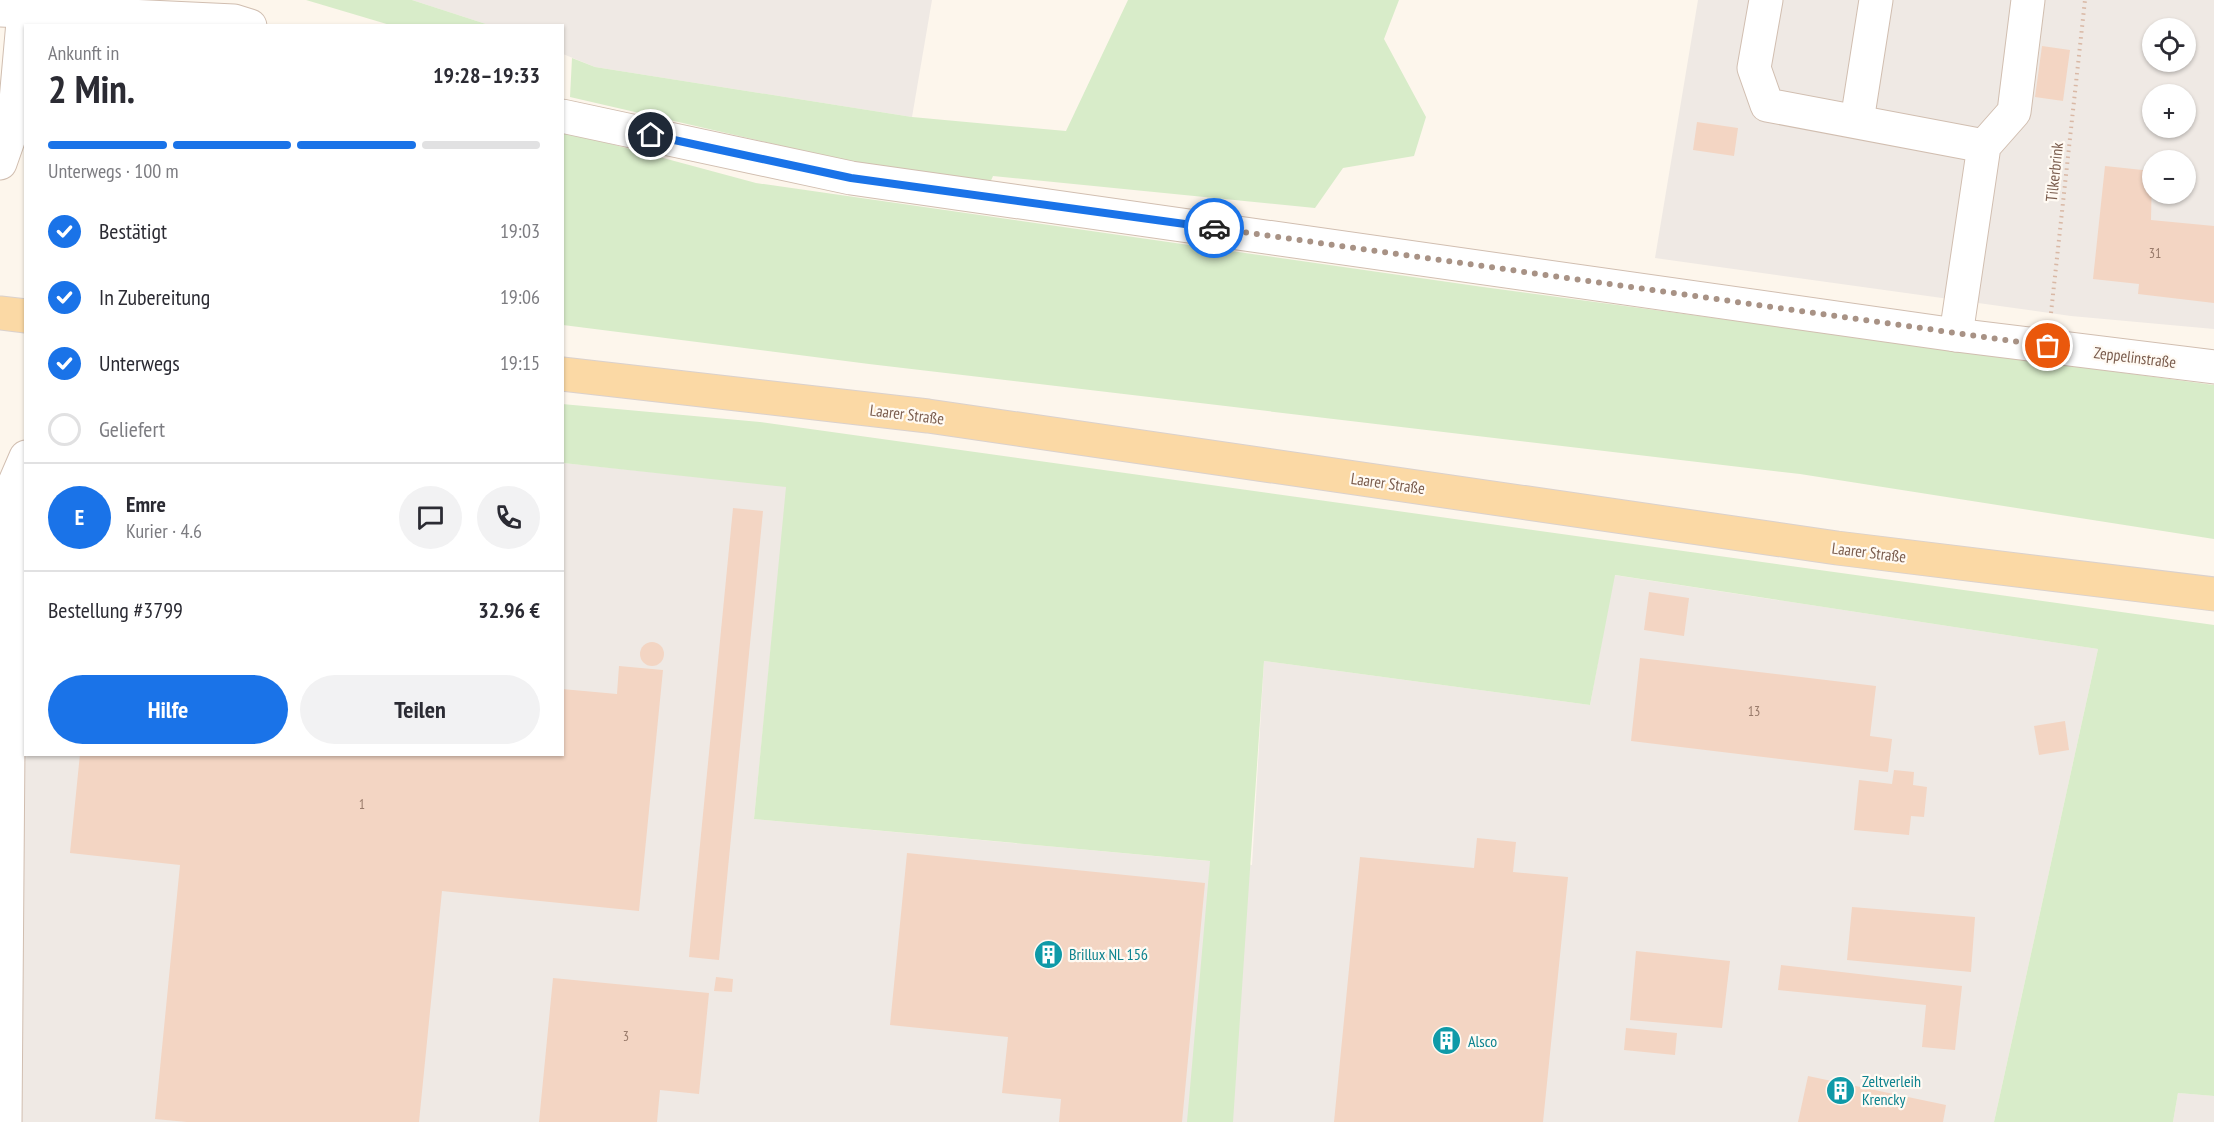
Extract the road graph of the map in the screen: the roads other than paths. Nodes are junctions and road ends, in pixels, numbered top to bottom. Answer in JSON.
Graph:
{"nodes":[{"id":1,"x":1766,"y":0,"type":"edge"},
{"id":2,"x":1876,"y":0,"type":"edge"},
{"id":3,"x":2028,"y":0,"type":"edge"},
{"id":4,"x":12,"y":10,"type":"edge"},
{"id":5,"x":244,"y":24,"type":"edge"},
{"id":6,"x":564,"y":116,"type":"edge"},
{"id":7,"x":1857,"y":121,"type":"junction"},
{"id":8,"x":14,"y":123,"type":"junction"},
{"id":9,"x":1984,"y":146,"type":"junction"},
{"id":10,"x":24,"y":150,"type":"edge"},
{"id":11,"x":0,"y":163,"type":"edge"},
{"id":12,"x":0,"y":313,"type":"edge"},
{"id":13,"x":24,"y":316,"type":"edge"},
{"id":14,"x":1956,"y":335,"type":"junction"},
{"id":15,"x":2214,"y":367,"type":"edge"},
{"id":16,"x":564,"y":374,"type":"edge"},
{"id":17,"x":24,"y":460,"type":"edge"},
{"id":18,"x":5,"y":482,"type":"edge"},
{"id":19,"x":2214,"y":594,"type":"edge"},
{"id":20,"x":5,"y":1122,"type":"edge"}],
"edges":[{"from":1,"to":7,"type":"street"},
{"from":2,"to":7,"type":"street"},
{"from":3,"to":9,"type":"street"},
{"from":4,"to":5,"type":"street"},
{"from":4,"to":8,"type":"street"},
{"from":6,"to":14,"type":"street","name":"Zeppelinstraße"},
{"from":7,"to":9,"type":"street"},
{"from":8,"to":10,"type":"street"},
{"from":8,"to":11,"type":"street"},
{"from":9,"to":14,"type":"street"},
{"from":12,"to":13,"type":"main road"},
{"from":14,"to":15,"type":"street","name":"Zeppelinstraße"},
{"from":16,"to":19,"type":"main road","name":"Laarer Straße"},
{"from":17,"to":18,"type":"street"},
{"from":18,"to":20,"type":"street"}]}
